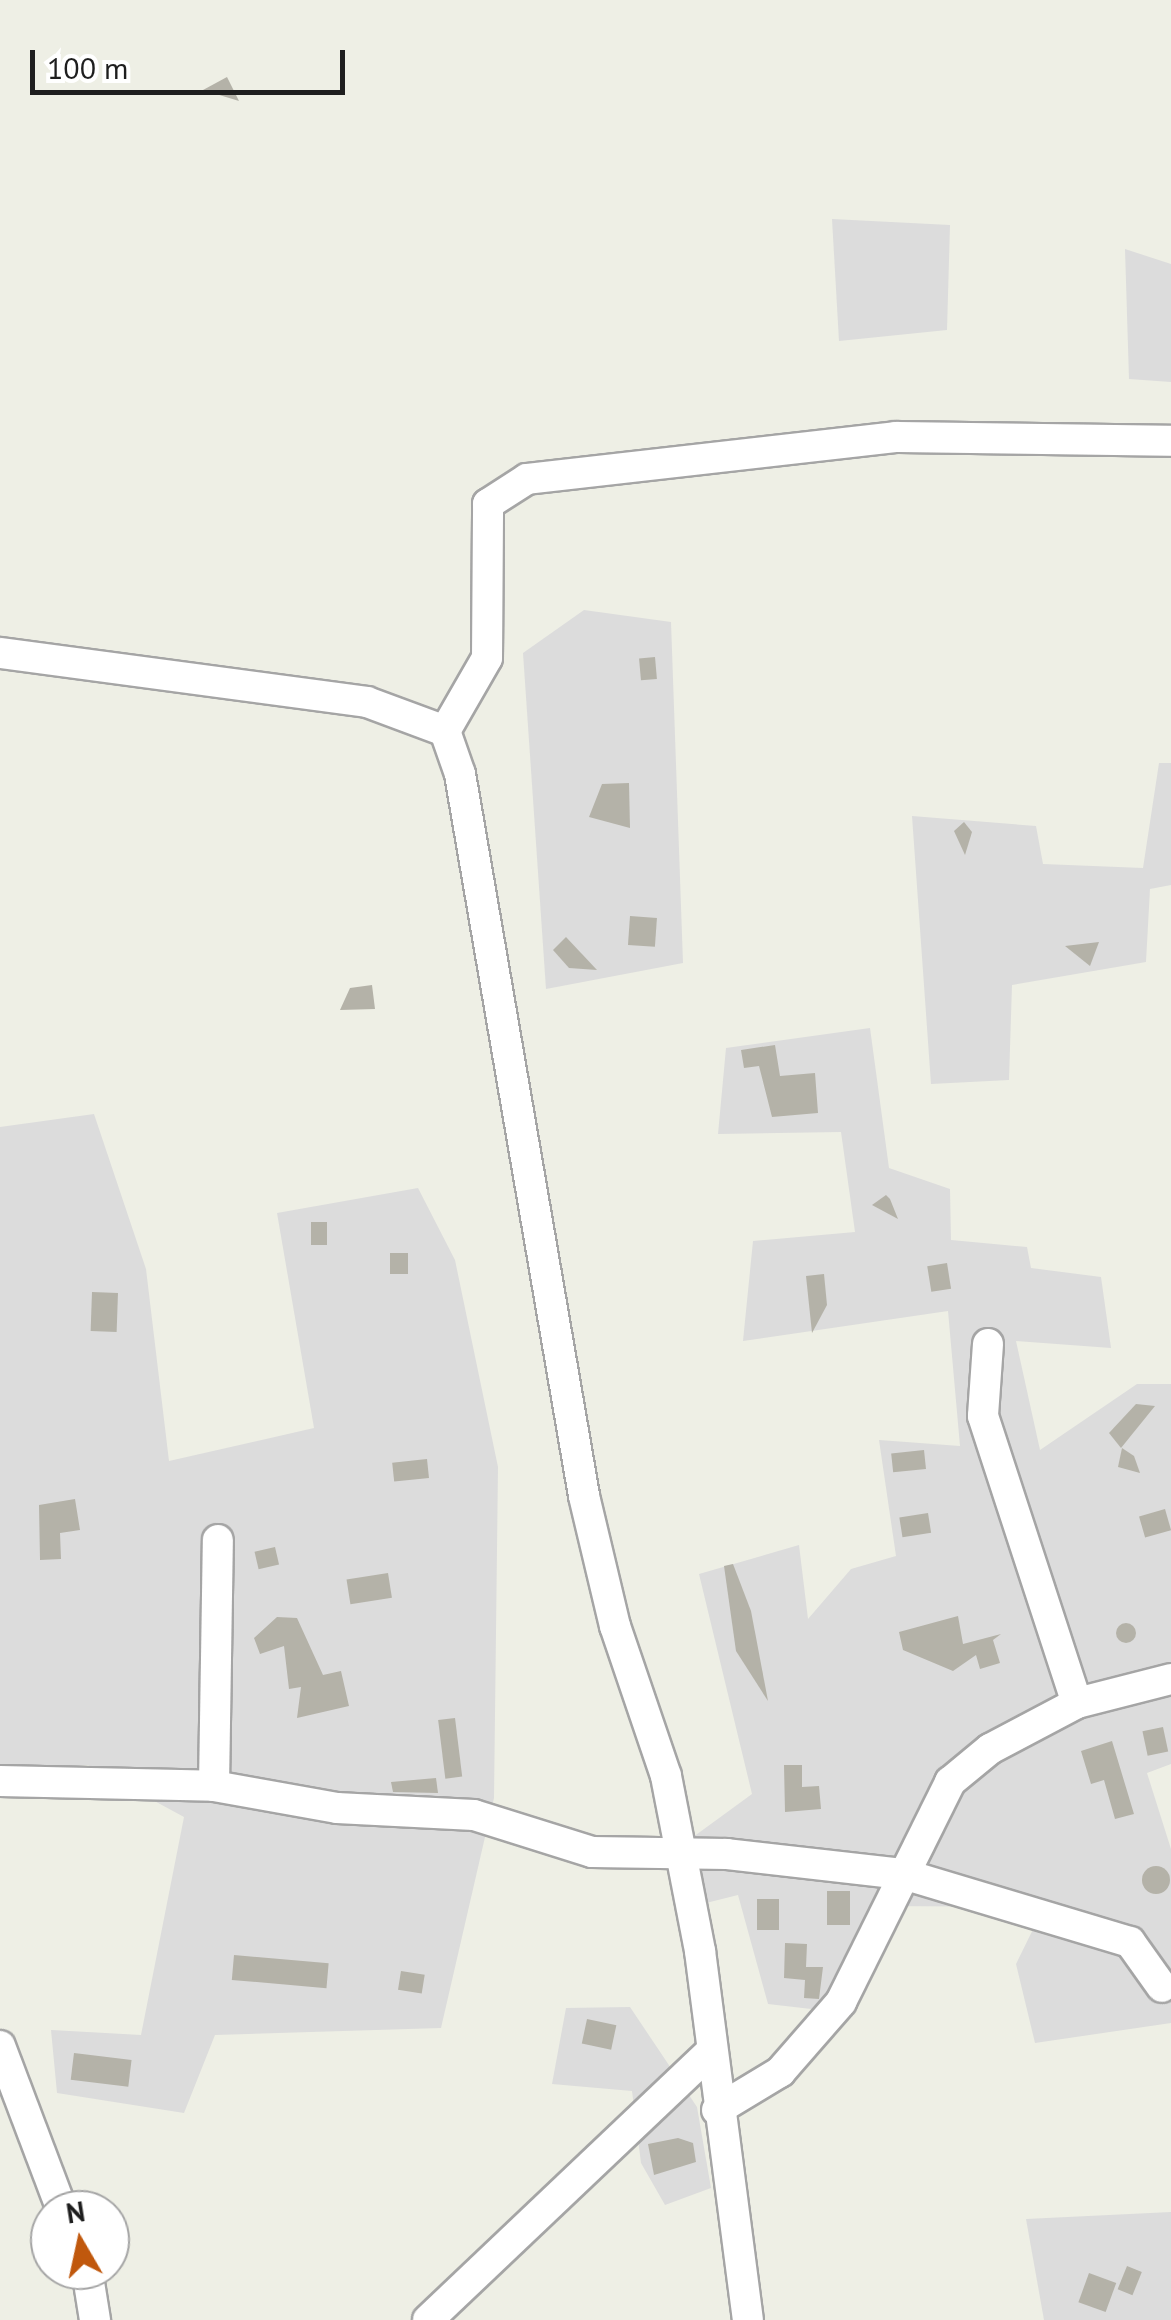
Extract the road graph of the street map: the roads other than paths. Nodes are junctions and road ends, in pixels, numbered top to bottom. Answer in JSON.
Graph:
{"nodes":[{"id":1,"x":1171,"y":441,"type":"edge"},
{"id":2,"x":0,"y":653,"type":"edge"},
{"id":3,"x":444,"y":731,"type":"junction"},
{"id":4,"x":988,"y":1344,"type":"dead end"},
{"id":5,"x":218,"y":1540,"type":"dead end"},
{"id":6,"x":1171,"y":1679,"type":"edge"},
{"id":7,"x":1077,"y":1703,"type":"junction"},
{"id":8,"x":0,"y":1781,"type":"edge"},
{"id":9,"x":214,"y":1786,"type":"junction"},
{"id":10,"x":677,"y":1853,"type":"junction"},
{"id":11,"x":903,"y":1874,"type":"junction"},
{"id":12,"x":1162,"y":1986,"type":"dead end"},
{"id":13,"x":0,"y":2046,"type":"edge"},
{"id":14,"x":710,"y":2052,"type":"junction"},
{"id":15,"x":718,"y":2110,"type":"junction"},
{"id":16,"x":54,"y":2190,"type":"edge"},
{"id":17,"x":90,"y":2290,"type":"edge"},
{"id":18,"x":95,"y":2320,"type":"edge"},
{"id":19,"x":428,"y":2320,"type":"edge"},
{"id":20,"x":748,"y":2320,"type":"edge"}],
"edges":[{"from":1,"to":3,"type":"street"},
{"from":2,"to":3,"type":"street"},
{"from":3,"to":10,"type":"street"},
{"from":4,"to":7,"type":"street"},
{"from":5,"to":9,"type":"street"},
{"from":6,"to":7,"type":"street"},
{"from":7,"to":11,"type":"street"},
{"from":8,"to":9,"type":"street"},
{"from":9,"to":10,"type":"street"},
{"from":10,"to":11,"type":"street"},
{"from":10,"to":14,"type":"street"},
{"from":11,"to":12,"type":"street"},
{"from":11,"to":15,"type":"street"},
{"from":13,"to":16,"type":"street"},
{"from":14,"to":15,"type":"street"},
{"from":14,"to":19,"type":"street"},
{"from":15,"to":20,"type":"street"},
{"from":17,"to":18,"type":"street"}]}
